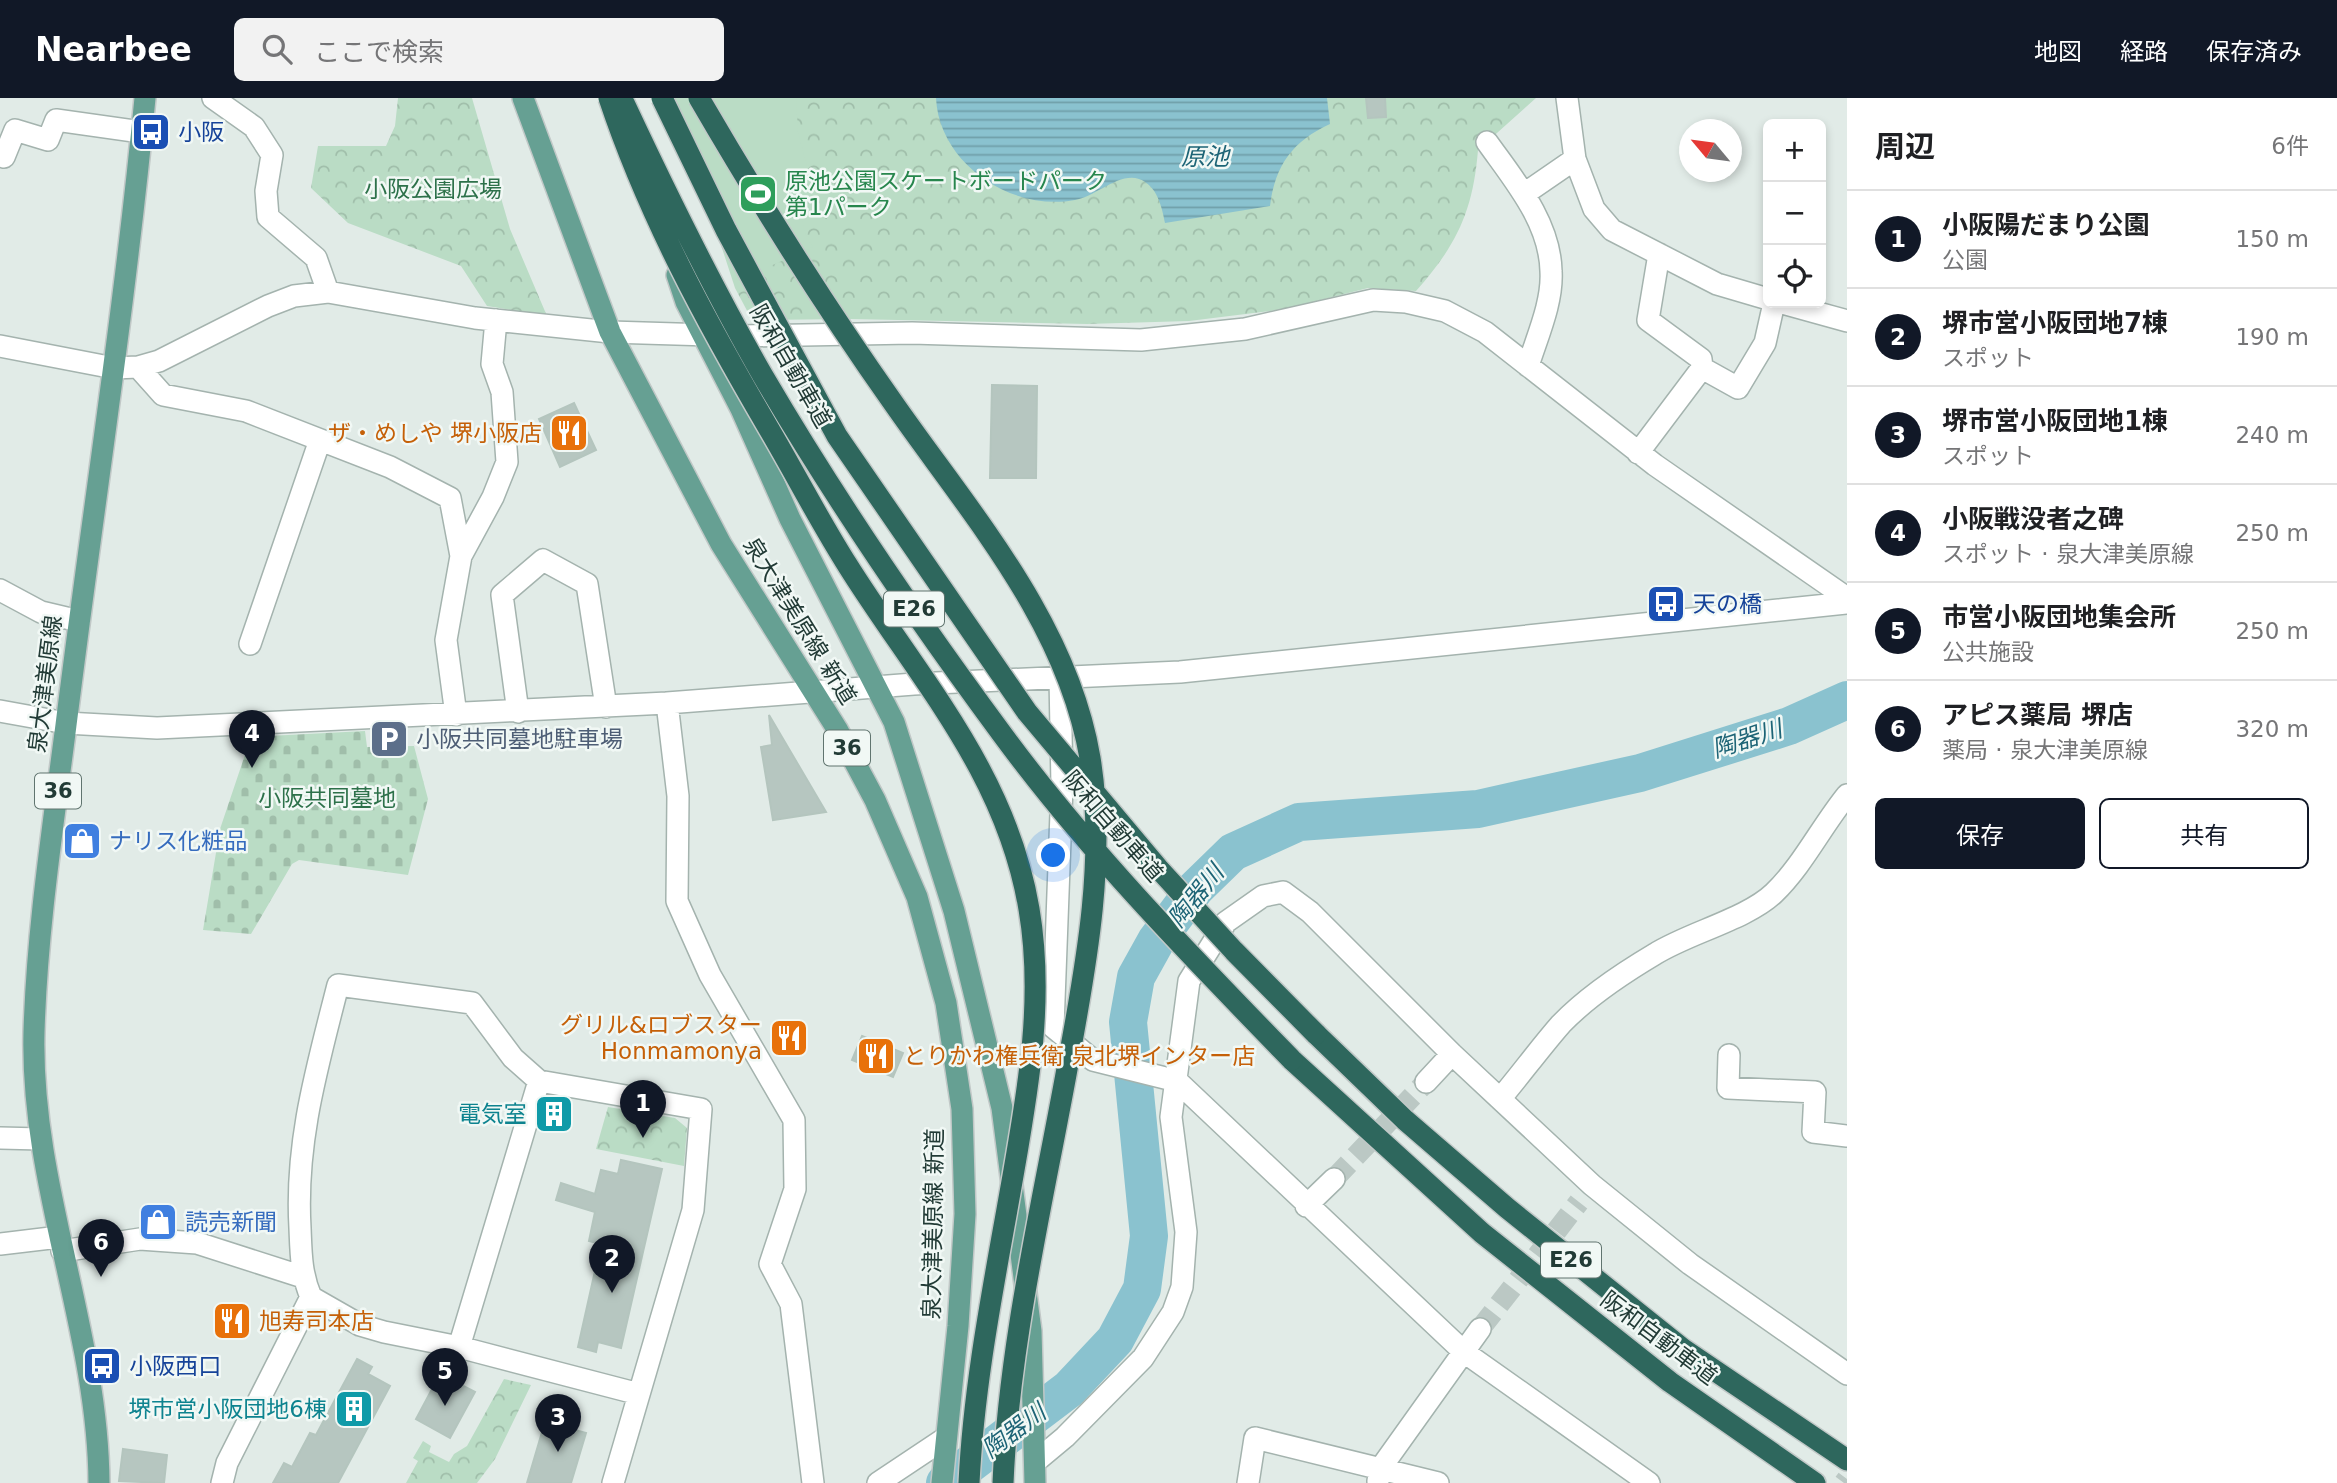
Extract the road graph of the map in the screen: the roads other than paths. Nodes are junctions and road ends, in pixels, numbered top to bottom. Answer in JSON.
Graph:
{"nodes":[{"id":1,"x":145,"y":98,"type":"edge"},
{"id":2,"x":213,"y":98,"type":"edge"},
{"id":3,"x":523,"y":98,"type":"edge"},
{"id":4,"x":609,"y":98,"type":"edge"},
{"id":5,"x":622,"y":98,"type":"edge"},
{"id":6,"x":662,"y":98,"type":"edge"},
{"id":7,"x":699,"y":98,"type":"edge"},
{"id":8,"x":1567,"y":98,"type":"edge"},
{"id":9,"x":141,"y":132,"type":"junction"},
{"id":10,"x":1487,"y":142,"type":"dead end"},
{"id":11,"x":2,"y":157,"type":"edge"},
{"id":12,"x":1574,"y":159,"type":"junction"},
{"id":13,"x":1524,"y":194,"type":"junction"},
{"id":14,"x":1659,"y":254,"type":"junction"},
{"id":15,"x":328,"y":292,"type":"junction"},
{"id":16,"x":1763,"y":298,"type":"edge"},
{"id":17,"x":1773,"y":308,"type":"edge"},
{"id":18,"x":1800,"y":308,"type":"edge"},
{"id":19,"x":496,"y":320,"type":"junction"},
{"id":20,"x":1847,"y":321,"type":"edge"},
{"id":21,"x":610,"y":332,"type":"junction"},
{"id":22,"x":702,"y":334,"type":"junction"},
{"id":23,"x":0,"y":346,"type":"edge"},
{"id":24,"x":138,"y":366,"type":"junction"},
{"id":25,"x":1528,"y":366,"type":"junction"},
{"id":26,"x":114,"y":368,"type":"junction"},
{"id":27,"x":1702,"y":368,"type":"junction"},
{"id":28,"x":320,"y":440,"type":"junction"},
{"id":29,"x":1639,"y":453,"type":"junction"},
{"id":30,"x":461,"y":556,"type":"junction"},
{"id":31,"x":0,"y":590,"type":"edge"},
{"id":32,"x":1847,"y":601,"type":"edge"},
{"id":33,"x":79,"y":621,"type":"junction"},
{"id":34,"x":250,"y":644,"type":"dead end"},
{"id":35,"x":1060,"y":676,"type":"junction"},
{"id":36,"x":878,"y":687,"type":"junction"},
{"id":37,"x":814,"y":693,"type":"junction"},
{"id":38,"x":667,"y":703,"type":"junction"},
{"id":39,"x":606,"y":707,"type":"junction"},
{"id":40,"x":0,"y":711,"type":"edge"},
{"id":41,"x":518,"y":712,"type":"junction"},
{"id":42,"x":456,"y":715,"type":"junction"},
{"id":43,"x":66,"y":723,"type":"junction"},
{"id":44,"x":1847,"y":795,"type":"edge"},
{"id":45,"x":1452,"y":1054,"type":"junction"},
{"id":46,"x":1729,"y":1055,"type":"dead end"},
{"id":47,"x":539,"y":1081,"type":"junction"},
{"id":48,"x":1177,"y":1081,"type":"junction"},
{"id":49,"x":1426,"y":1082,"type":"tunnel mouth"},
{"id":50,"x":1500,"y":1099,"type":"junction"},
{"id":51,"x":1847,"y":1136,"type":"edge"},
{"id":52,"x":0,"y":1138,"type":"edge"},
{"id":53,"x":41,"y":1139,"type":"junction"},
{"id":54,"x":1334,"y":1179,"type":"tunnel mouth"},
{"id":55,"x":1306,"y":1206,"type":"junction"},
{"id":56,"x":0,"y":1244,"type":"edge"},
{"id":57,"x":61,"y":1244,"type":"junction"},
{"id":58,"x":303,"y":1277,"type":"junction"},
{"id":59,"x":311,"y":1297,"type":"junction"},
{"id":60,"x":1480,"y":1329,"type":"tunnel mouth"},
{"id":61,"x":459,"y":1347,"type":"junction"},
{"id":62,"x":1464,"y":1352,"type":"junction"},
{"id":63,"x":1847,"y":1374,"type":"edge"},
{"id":64,"x":639,"y":1394,"type":"junction"},
{"id":65,"x":944,"y":1447,"type":"junction"},
{"id":66,"x":1847,"y":1460,"type":"edge"},
{"id":67,"x":1035,"y":1465,"type":"edge"},
{"id":68,"x":1379,"y":1476,"type":"edge"},
{"id":69,"x":99,"y":1483,"type":"edge"},
{"id":70,"x":222,"y":1483,"type":"edge"},
{"id":71,"x":613,"y":1483,"type":"edge"},
{"id":72,"x":813,"y":1483,"type":"edge"},
{"id":73,"x":878,"y":1483,"type":"edge"},
{"id":74,"x":942,"y":1483,"type":"edge"},
{"id":75,"x":969,"y":1483,"type":"edge"},
{"id":76,"x":1003,"y":1483,"type":"edge"},
{"id":77,"x":1248,"y":1483,"type":"edge"},
{"id":78,"x":1438,"y":1483,"type":"edge"},
{"id":79,"x":1649,"y":1483,"type":"edge"},
{"id":80,"x":1815,"y":1483,"type":"edge"}],
"edges":[{"from":1,"to":9,"type":"main road","name":"泉大津美原線","number":"36"},
{"from":2,"to":15,"type":"street"},
{"from":3,"to":21,"type":"main road","name":"泉大津美原線 新道","number":"36"},
{"from":4,"to":75,"type":"highway","bridge":true},
{"from":5,"to":22,"type":"main road","name":"泉大津美原線 新道","number":"36"},
{"from":5,"to":80,"type":"highway","name":"阪和自動車道","number":"E26","bridge":true},
{"from":6,"to":66,"type":"highway","name":"阪和自動車道","number":"E26","bridge":true},
{"from":7,"to":76,"type":"highway","bridge":true},
{"from":8,"to":12,"type":"street"},
{"from":9,"to":11,"type":"street"},
{"from":9,"to":26,"type":"main road","name":"泉大津美原線","number":"36"},
{"from":10,"to":13,"type":"street"},
{"from":12,"to":13,"type":"street"},
{"from":12,"to":14,"type":"street"},
{"from":13,"to":25,"type":"street"},
{"from":14,"to":16,"type":"street"},
{"from":14,"to":27,"type":"street"},
{"from":15,"to":19,"type":"street"},
{"from":15,"to":24,"type":"street"},
{"from":17,"to":27,"type":"street"},
{"from":18,"to":20,"type":"street"},
{"from":19,"to":21,"type":"street"},
{"from":19,"to":30,"type":"street"},
{"from":21,"to":22,"type":"street"},
{"from":21,"to":37,"type":"main road","name":"泉大津美原線 新道","number":"36"},
{"from":22,"to":25,"type":"street"},
{"from":22,"to":36,"type":"main road","name":"泉大津美原線 新道","number":"36"},
{"from":23,"to":26,"type":"street"},
{"from":24,"to":26,"type":"street"},
{"from":24,"to":28,"type":"street"},
{"from":25,"to":29,"type":"street"},
{"from":26,"to":33,"type":"main road","name":"泉大津美原線","number":"36"},
{"from":27,"to":29,"type":"street"},
{"from":28,"to":30,"type":"street"},
{"from":28,"to":34,"type":"street"},
{"from":29,"to":32,"type":"street"},
{"from":30,"to":42,"type":"street"},
{"from":31,"to":33,"type":"street"},
{"from":32,"to":35,"type":"street"},
{"from":33,"to":43,"type":"main road","name":"泉大津美原線","number":"36"},
{"from":35,"to":36,"type":"street"},
{"from":35,"to":48,"type":"street"},
{"from":36,"to":37,"type":"street"},
{"from":36,"to":67,"type":"main road","name":"泉大津美原線 新道","number":"36"},
{"from":37,"to":38,"type":"street"},
{"from":37,"to":65,"type":"main road","name":"泉大津美原線 新道","number":"36"},
{"from":38,"to":39,"type":"street"},
{"from":38,"to":72,"type":"street"},
{"from":39,"to":41,"type":"street"},
{"from":39,"to":41,"type":"street"},
{"from":40,"to":43,"type":"street"},
{"from":41,"to":42,"type":"street"},
{"from":42,"to":43,"type":"street"},
{"from":43,"to":53,"type":"main road","name":"泉大津美原線","number":"36"},
{"from":44,"to":50,"type":"street"},
{"from":45,"to":48,"type":"street"},
{"from":45,"to":49,"type":"street"},
{"from":45,"to":50,"type":"street"},
{"from":46,"to":51,"type":"street"},
{"from":47,"to":58,"type":"street"},
{"from":47,"to":61,"type":"street"},
{"from":47,"to":64,"type":"street"},
{"from":48,"to":55,"type":"street"},
{"from":48,"to":67,"type":"street"},
{"from":50,"to":63,"type":"street"},
{"from":52,"to":53,"type":"street"},
{"from":53,"to":57,"type":"main road","name":"泉大津美原線","number":"36"},
{"from":54,"to":55,"type":"street"},
{"from":55,"to":62,"type":"street"},
{"from":56,"to":57,"type":"street"},
{"from":57,"to":58,"type":"street"},
{"from":57,"to":69,"type":"main road","name":"泉大津美原線","number":"36"},
{"from":58,"to":59,"type":"street"},
{"from":59,"to":61,"type":"street"},
{"from":59,"to":70,"type":"street"},
{"from":60,"to":62,"type":"street"},
{"from":61,"to":64,"type":"street"},
{"from":62,"to":68,"type":"street"},
{"from":62,"to":79,"type":"street"},
{"from":64,"to":71,"type":"street"},
{"from":65,"to":73,"type":"street"},
{"from":65,"to":74,"type":"main road","name":"泉大津美原線 新道","number":"36"},
{"from":68,"to":77,"type":"street"},
{"from":68,"to":78,"type":"street"}]}
